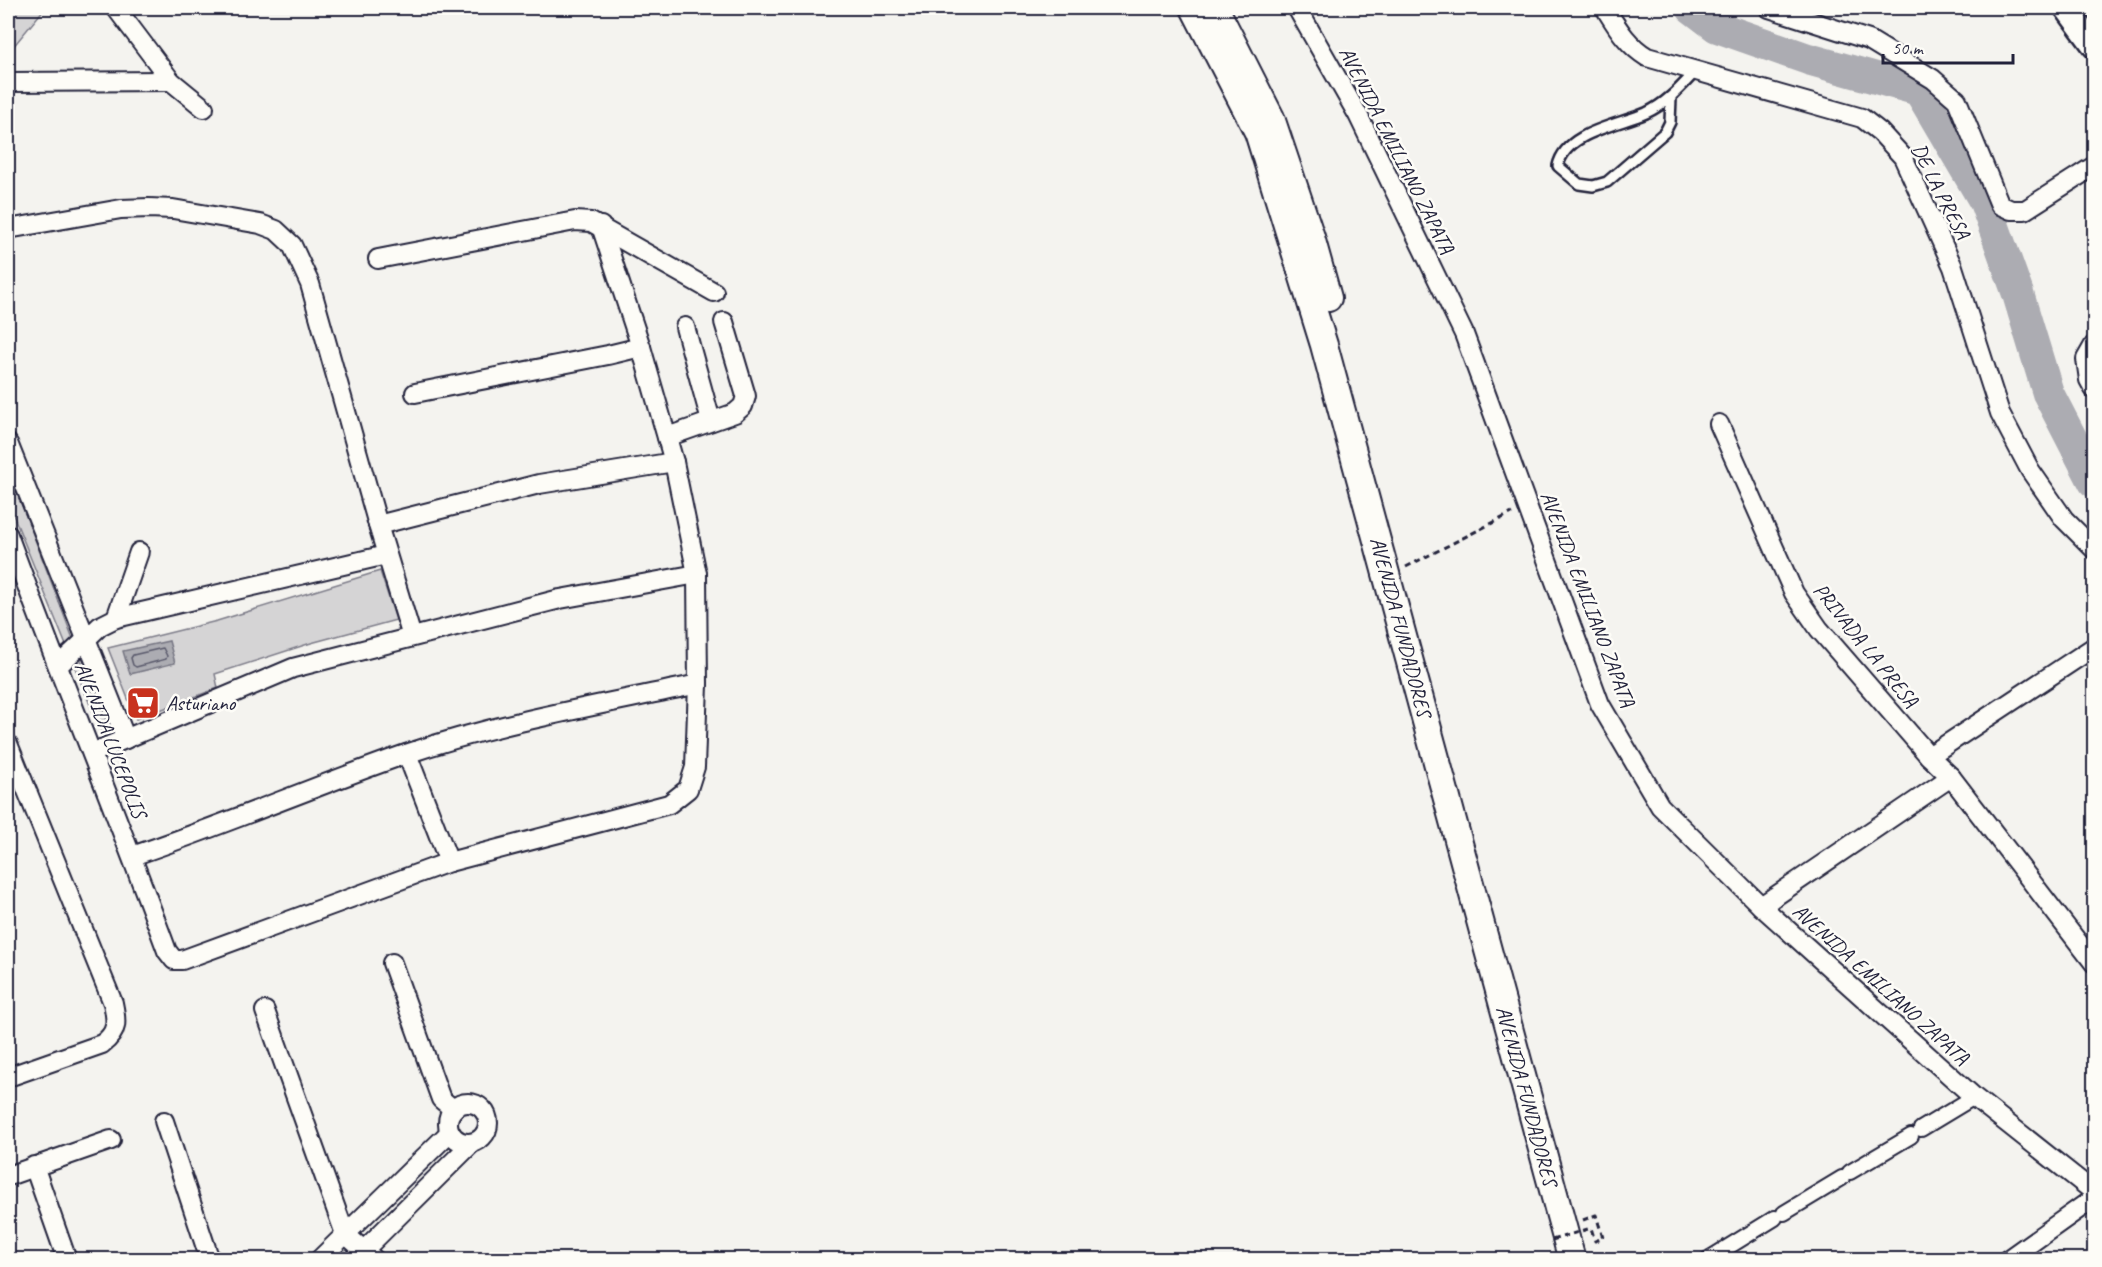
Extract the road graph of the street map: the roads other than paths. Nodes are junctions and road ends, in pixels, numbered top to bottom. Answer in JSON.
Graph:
{"nodes":[{"id":1,"x":116,"y":8,"type":"edge"},
{"id":2,"x":1194,"y":8,"type":"edge"},
{"id":3,"x":1215,"y":8,"type":"edge"},
{"id":4,"x":1298,"y":8,"type":"edge"},
{"id":5,"x":1605,"y":8,"type":"edge"},
{"id":6,"x":1769,"y":8,"type":"edge"},
{"id":7,"x":2066,"y":8,"type":"edge"},
{"id":8,"x":2094,"y":46,"type":"edge"},
{"id":9,"x":1695,"y":72,"type":"junction"},
{"id":10,"x":8,"y":81,"type":"edge"},
{"id":11,"x":171,"y":81,"type":"junction"},
{"id":12,"x":1671,"y":98,"type":"junction"},
{"id":13,"x":204,"y":108,"type":"dead end"},
{"id":14,"x":2094,"y":166,"type":"edge"},
{"id":15,"x":601,"y":226,"type":"junction"},
{"id":16,"x":8,"y":229,"type":"edge"},
{"id":17,"x":378,"y":259,"type":"dead end"},
{"id":18,"x":714,"y":292,"type":"dead end"},
{"id":19,"x":724,"y":322,"type":"dead end"},
{"id":20,"x":685,"y":327,"type":"dead end"},
{"id":21,"x":2094,"y":345,"type":"edge"},
{"id":22,"x":641,"y":347,"type":"junction"},
{"id":23,"x":2094,"y":389,"type":"edge"},
{"id":24,"x":415,"y":393,"type":"dead end"},
{"id":25,"x":711,"y":421,"type":"junction"},
{"id":26,"x":1719,"y":424,"type":"dead end"},
{"id":27,"x":666,"y":437,"type":"junction"},
{"id":28,"x":8,"y":442,"type":"edge"},
{"id":29,"x":674,"y":462,"type":"junction"},
{"id":30,"x":378,"y":525,"type":"junction"},
{"id":31,"x":8,"y":535,"type":"edge"},
{"id":32,"x":2094,"y":549,"type":"edge"},
{"id":33,"x":139,"y":552,"type":"dead end"},
{"id":34,"x":386,"y":555,"type":"junction"},
{"id":35,"x":697,"y":574,"type":"junction"},
{"id":36,"x":116,"y":618,"type":"junction"},
{"id":37,"x":412,"y":637,"type":"junction"},
{"id":38,"x":85,"y":640,"type":"junction"},
{"id":39,"x":2094,"y":647,"type":"edge"},
{"id":40,"x":58,"y":666,"type":"junction"},
{"id":41,"x":698,"y":684,"type":"junction"},
{"id":42,"x":126,"y":739,"type":"junction"},
{"id":43,"x":8,"y":744,"type":"edge"},
{"id":44,"x":92,"y":753,"type":"junction"},
{"id":45,"x":407,"y":754,"type":"junction"},
{"id":46,"x":1929,"y":756,"type":"junction"},
{"id":47,"x":1951,"y":777,"type":"junction"},
{"id":48,"x":132,"y":856,"type":"junction"},
{"id":49,"x":449,"y":862,"type":"junction"},
{"id":50,"x":1761,"y":906,"type":"junction"},
{"id":51,"x":392,"y":963,"type":"dead end"},
{"id":52,"x":2094,"y":963,"type":"edge"},
{"id":53,"x":265,"y":1011,"type":"dead end"},
{"id":54,"x":8,"y":1077,"type":"edge"},
{"id":55,"x":1974,"y":1097,"type":"junction"},
{"id":56,"x":453,"y":1110,"type":"junction"},
{"id":57,"x":164,"y":1121,"type":"dead end"},
{"id":58,"x":450,"y":1132,"type":"junction"},
{"id":59,"x":111,"y":1140,"type":"dead end"},
{"id":60,"x":472,"y":1143,"type":"junction"},
{"id":61,"x":34,"y":1166,"type":"junction"},
{"id":62,"x":8,"y":1176,"type":"edge"},
{"id":63,"x":2094,"y":1192,"type":"edge"},
{"id":64,"x":2094,"y":1198,"type":"edge"},
{"id":65,"x":345,"y":1234,"type":"junction"},
{"id":66,"x":365,"y":1256,"type":"edge"},
{"id":67,"x":67,"y":1260,"type":"edge"},
{"id":68,"x":210,"y":1260,"type":"edge"},
{"id":69,"x":319,"y":1260,"type":"edge"},
{"id":70,"x":1572,"y":1260,"type":"edge"},
{"id":71,"x":1589,"y":1260,"type":"edge"},
{"id":72,"x":1707,"y":1260,"type":"edge"},
{"id":73,"x":2007,"y":1260,"type":"edge"}],
"edges":[{"from":1,"to":11,"type":"street"},
{"from":2,"to":70,"type":"main road","name":"AVENIDA FUNDADORES"},
{"from":3,"to":71,"type":"main road","name":"AVENIDA FUNDADORES"},
{"from":4,"to":50,"type":"street","name":"AVENIDA EMILIANO ZAPATA"},
{"from":5,"to":9,"type":"street","name":"DE LA PRESA"},
{"from":6,"to":14,"type":"street"},
{"from":7,"to":8,"type":"street"},
{"from":9,"to":12,"type":"lane"},
{"from":9,"to":32,"type":"street","name":"DE LA PRESA"},
{"from":10,"to":11,"type":"street"},
{"from":11,"to":13,"type":"street"},
{"from":12,"to":12,"type":"lane"},
{"from":15,"to":17,"type":"street"},
{"from":15,"to":18,"type":"street"},
{"from":15,"to":22,"type":"street"},
{"from":16,"to":30,"type":"street"},
{"from":19,"to":25,"type":"street"},
{"from":20,"to":25,"type":"street"},
{"from":21,"to":23,"type":"street"},
{"from":22,"to":24,"type":"street"},
{"from":22,"to":27,"type":"street"},
{"from":25,"to":27,"type":"street"},
{"from":26,"to":46,"type":"street","name":"PRIVADA LA PRESA"},
{"from":27,"to":29,"type":"street"},
{"from":28,"to":38,"type":"street","name":"AVENIDA LUCEPOLIS"},
{"from":29,"to":30,"type":"street"},
{"from":29,"to":35,"type":"street"},
{"from":30,"to":34,"type":"street"},
{"from":31,"to":40,"type":"street","name":"AVENIDA LUCEPOLIS"},
{"from":33,"to":36,"type":"street"},
{"from":34,"to":36,"type":"street"},
{"from":34,"to":37,"type":"street"},
{"from":35,"to":37,"type":"street"},
{"from":35,"to":41,"type":"street"},
{"from":36,"to":38,"type":"street"},
{"from":37,"to":42,"type":"street"},
{"from":38,"to":40,"type":"street"},
{"from":38,"to":42,"type":"street","name":"AVENIDA LUCEPOLIS"},
{"from":39,"to":46,"type":"street"},
{"from":40,"to":44,"type":"street","name":"AVENIDA LUCEPOLIS"},
{"from":41,"to":45,"type":"street"},
{"from":41,"to":49,"type":"street"},
{"from":42,"to":44,"type":"street"},
{"from":43,"to":54,"type":"street"},
{"from":44,"to":48,"type":"street","name":"AVENIDA LUCEPOLIS"},
{"from":45,"to":48,"type":"street"},
{"from":45,"to":49,"type":"street"},
{"from":46,"to":47,"type":"street","name":"PRIVADA LA PRESA"},
{"from":47,"to":50,"type":"street"},
{"from":47,"to":52,"type":"street","name":"PRIVADA LA PRESA"},
{"from":48,"to":49,"type":"street","name":"AVENIDA LUCEPOLIS"},
{"from":50,"to":55,"type":"street","name":"AVENIDA EMILIANO ZAPATA"},
{"from":51,"to":56,"type":"street"},
{"from":53,"to":65,"type":"street"},
{"from":55,"to":63,"type":"street","name":"AVENIDA EMILIANO ZAPATA"},
{"from":55,"to":72,"type":"street"},
{"from":56,"to":58,"type":"street"},
{"from":56,"to":60,"type":"street"},
{"from":57,"to":68,"type":"street"},
{"from":58,"to":60,"type":"street"},
{"from":58,"to":65,"type":"street"},
{"from":59,"to":61,"type":"street"},
{"from":60,"to":66,"type":"street"},
{"from":61,"to":62,"type":"street"},
{"from":61,"to":67,"type":"street"},
{"from":64,"to":73,"type":"street"},
{"from":65,"to":66,"type":"street"},
{"from":65,"to":69,"type":"street"}]}
